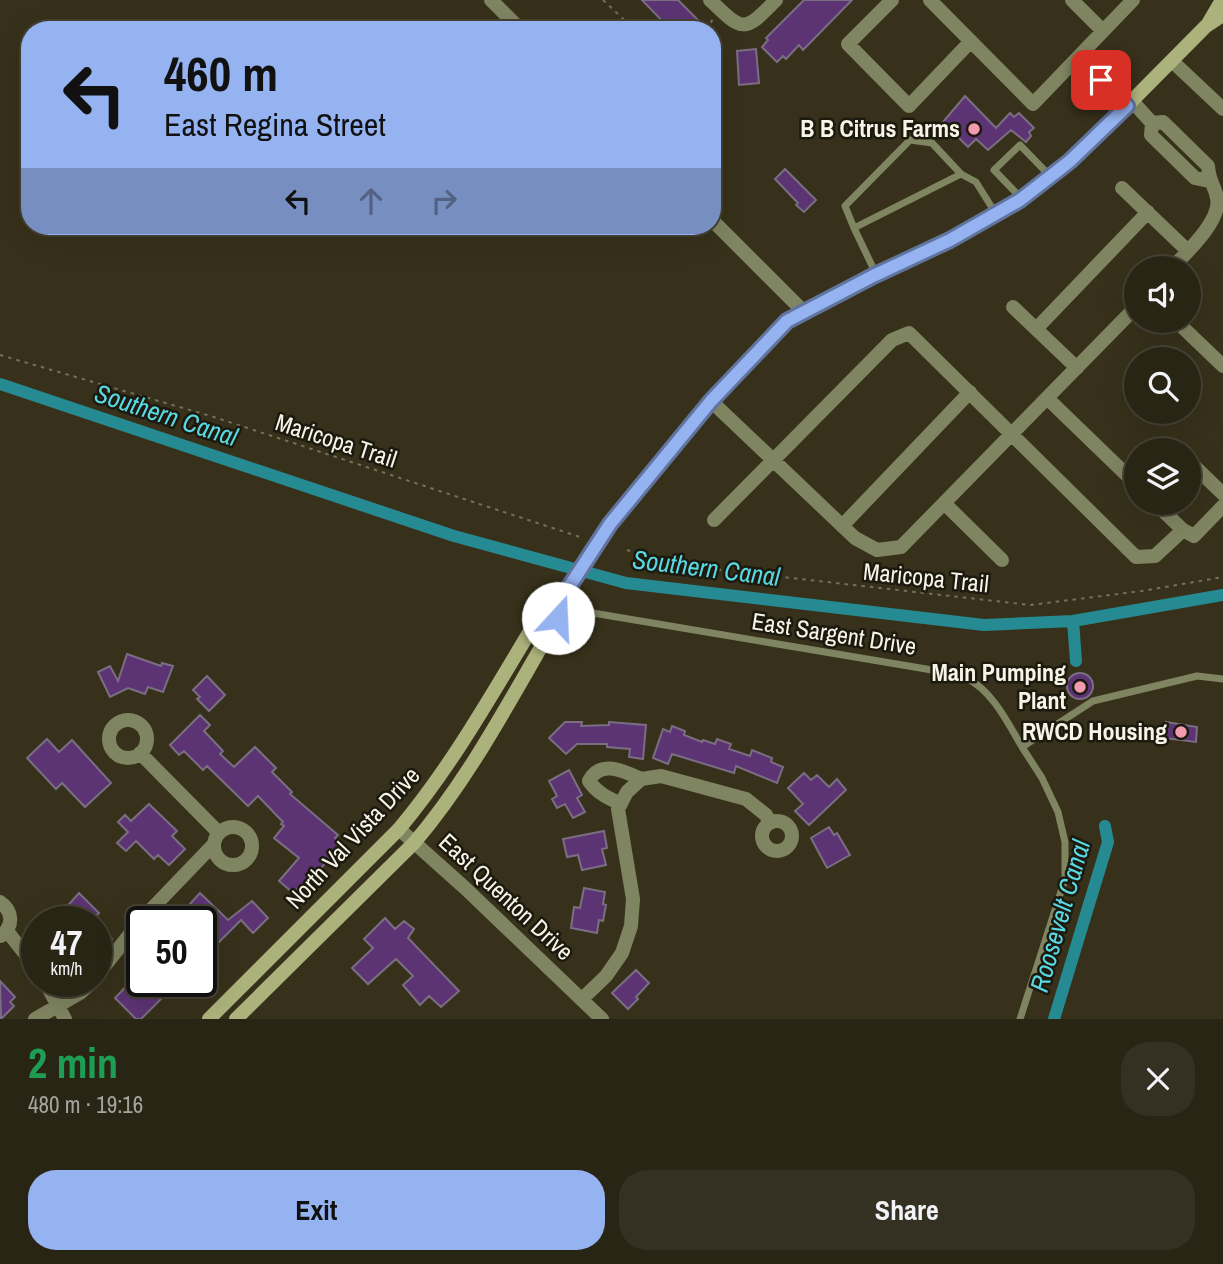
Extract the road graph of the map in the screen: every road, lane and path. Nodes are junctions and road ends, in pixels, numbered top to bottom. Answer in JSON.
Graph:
{"nodes":[{"id":1,"x":491,"y":0,"type":"edge"},
{"id":2,"x":603,"y":0,"type":"edge"},
{"id":3,"x":710,"y":0,"type":"edge"},
{"id":4,"x":776,"y":0,"type":"edge"},
{"id":5,"x":892,"y":0,"type":"edge"},
{"id":6,"x":930,"y":0,"type":"edge"},
{"id":7,"x":1072,"y":0,"type":"edge"},
{"id":8,"x":1133,"y":0,"type":"edge"},
{"id":9,"x":1222,"y":0,"type":"edge"},
{"id":10,"x":1223,"y":15,"type":"edge"},
{"id":11,"x":512,"y":21,"type":"edge"},
{"id":12,"x":625,"y":21,"type":"edge"},
{"id":13,"x":1206,"y":26,"type":"junction"},
{"id":14,"x":1103,"y":31,"type":"junction"},
{"id":15,"x":971,"y":41,"type":"junction"},
{"id":16,"x":1075,"y":60,"type":"junction"},
{"id":17,"x":1172,"y":61,"type":"junction"},
{"id":18,"x":1127,"y":107,"type":"junction"},
{"id":19,"x":1223,"y":108,"type":"edge"},
{"id":20,"x":1152,"y":123,"type":"junction"},
{"id":21,"x":1195,"y":148,"type":"junction"},
{"id":22,"x":1185,"y":167,"type":"junction"},
{"id":23,"x":961,"y":174,"type":"junction"},
{"id":24,"x":1051,"y":177,"type":"junction"},
{"id":25,"x":1209,"y":181,"type":"junction"},
{"id":26,"x":1122,"y":188,"type":"dead end"},
{"id":27,"x":1021,"y":198,"type":"junction"},
{"id":28,"x":1148,"y":212,"type":"junction"},
{"id":29,"x":1220,"y":212,"type":"edge"},
{"id":30,"x":996,"y":214,"type":"junction"},
{"id":31,"x":854,"y":228,"type":"junction"},
{"id":32,"x":721,"y":229,"type":"edge"},
{"id":33,"x":1188,"y":251,"type":"junction"},
{"id":34,"x":1183,"y":256,"type":"edge"},
{"id":35,"x":876,"y":275,"type":"junction"},
{"id":36,"x":1013,"y":307,"type":"dead end"},
{"id":37,"x":805,"y":313,"type":"junction"},
{"id":38,"x":1124,"y":319,"type":"edge"},
{"id":39,"x":1036,"y":329,"type":"junction"},
{"id":40,"x":1189,"y":333,"type":"edge"},
{"id":41,"x":0,"y":355,"type":"edge"},
{"id":42,"x":1223,"y":366,"type":"edge"},
{"id":43,"x":1077,"y":368,"type":"junction"},
{"id":44,"x":970,"y":392,"type":"junction"},
{"id":45,"x":1048,"y":399,"type":"junction"},
{"id":46,"x":711,"y":401,"type":"junction"},
{"id":47,"x":1013,"y":434,"type":"junction"},
{"id":48,"x":775,"y":460,"type":"junction"},
{"id":49,"x":1124,"y":472,"type":"edge"},
{"id":50,"x":1201,"y":473,"type":"edge"},
{"id":51,"x":1223,"y":494,"type":"edge"},
{"id":52,"x":944,"y":503,"type":"junction"},
{"id":53,"x":1223,"y":506,"type":"edge"},
{"id":54,"x":1167,"y":515,"type":"edge"},
{"id":55,"x":714,"y":520,"type":"dead end"},
{"id":56,"x":842,"y":526,"type":"junction"},
{"id":57,"x":1183,"y":530,"type":"junction"},
{"id":58,"x":580,"y":537,"type":"dead end"},
{"id":59,"x":626,"y":550,"type":"dead end"},
{"id":60,"x":1002,"y":560,"type":"dead end"},
{"id":61,"x":1223,"y":577,"type":"edge"},
{"id":62,"x":558,"y":604,"type":"junction"},
{"id":63,"x":1223,"y":679,"type":"edge"},
{"id":64,"x":1022,"y":747,"type":"junction"},
{"id":65,"x":141,"y":753,"type":"dead end"},
{"id":66,"x":641,"y":779,"type":"junction"},
{"id":67,"x":621,"y":804,"type":"junction"},
{"id":68,"x":770,"y":823,"type":"dead end"},
{"id":69,"x":399,"y":829,"type":"junction"},
{"id":70,"x":414,"y":843,"type":"junction"},
{"id":71,"x":0,"y":902,"type":"edge"},
{"id":72,"x":3,"y":934,"type":"edge"},
{"id":73,"x":21,"y":953,"type":"edge"},
{"id":74,"x":112,"y":957,"type":"edge"},
{"id":75,"x":53,"y":997,"type":"edge"},
{"id":76,"x":77,"y":997,"type":"edge"},
{"id":77,"x":582,"y":999,"type":"junction"},
{"id":78,"x":61,"y":1013,"type":"edge"},
{"id":79,"x":35,"y":1019,"type":"edge"},
{"id":80,"x":209,"y":1019,"type":"edge"},
{"id":81,"x":236,"y":1019,"type":"edge"},
{"id":82,"x":602,"y":1019,"type":"edge"},
{"id":83,"x":1020,"y":1019,"type":"edge"}],
"edges":[{"from":1,"to":11,"type":"street"},
{"from":2,"to":12,"type":"path"},
{"from":3,"to":4,"type":"street"},
{"from":5,"to":15,"type":"street"},
{"from":6,"to":15,"type":"street"},
{"from":7,"to":14,"type":"street"},
{"from":8,"to":14,"type":"street"},
{"from":9,"to":13,"type":"main road","name":"North Val Vista Drive"},
{"from":10,"to":13,"type":"main road","name":"North Val Vista Drive"},
{"from":13,"to":17,"type":"main road","name":"North Val Vista Drive"},
{"from":14,"to":16,"type":"street"},
{"from":15,"to":16,"type":"street"},
{"from":16,"to":18,"type":"street"},
{"from":17,"to":18,"type":"main road","name":"North Val Vista Drive"},
{"from":17,"to":19,"type":"street"},
{"from":18,"to":20,"type":"street"},
{"from":18,"to":24,"type":"main road","name":"North Val Vista Drive"},
{"from":20,"to":21,"type":"street"},
{"from":20,"to":22,"type":"street"},
{"from":21,"to":22,"type":"street"},
{"from":21,"to":25,"type":"street"},
{"from":22,"to":25,"type":"street"},
{"from":23,"to":30,"type":"lane"},
{"from":23,"to":31,"type":"lane"},
{"from":23,"to":31,"type":"lane"},
{"from":24,"to":27,"type":"main road","name":"North Val Vista Drive"},
{"from":24,"to":27,"type":"lane"},
{"from":25,"to":29,"type":"street"},
{"from":26,"to":28,"type":"street"},
{"from":27,"to":30,"type":"main road","name":"North Val Vista Drive"},
{"from":28,"to":33,"type":"street"},
{"from":28,"to":39,"type":"street"},
{"from":29,"to":33,"type":"street"},
{"from":30,"to":35,"type":"main road","name":"North Val Vista Drive"},
{"from":31,"to":35,"type":"lane"},
{"from":32,"to":37,"type":"street"},
{"from":33,"to":34,"type":"street"},
{"from":35,"to":37,"type":"main road","name":"North Val Vista Drive"},
{"from":36,"to":39,"type":"street"},
{"from":37,"to":46,"type":"main road","name":"North Val Vista Drive"},
{"from":38,"to":43,"type":"street"},
{"from":39,"to":43,"type":"street"},
{"from":40,"to":42,"type":"street"},
{"from":41,"to":58,"type":"path","name":"Maricopa Trail"},
{"from":43,"to":45,"type":"street"},
{"from":44,"to":47,"type":"street"},
{"from":44,"to":48,"type":"street"},
{"from":44,"to":56,"type":"street"},
{"from":45,"to":47,"type":"street"},
{"from":45,"to":49,"type":"street"},
{"from":46,"to":48,"type":"street"},
{"from":46,"to":62,"type":"main road","name":"North Val Vista Drive"},
{"from":47,"to":52,"type":"street"},
{"from":47,"to":57,"type":"street"},
{"from":48,"to":55,"type":"street"},
{"from":48,"to":56,"type":"street"},
{"from":50,"to":51,"type":"street"},
{"from":52,"to":56,"type":"street"},
{"from":52,"to":60,"type":"street"},
{"from":53,"to":57,"type":"street"},
{"from":54,"to":57,"type":"street"},
{"from":59,"to":61,"type":"path","name":"Maricopa Trail"},
{"from":62,"to":64,"type":"lane","name":"East Sargent Drive"},
{"from":62,"to":69,"type":"main road","name":"North Val Vista Drive"},
{"from":62,"to":70,"type":"main road","name":"North Val Vista Drive"},
{"from":63,"to":64,"type":"lane"},
{"from":64,"to":83,"type":"lane","name":"East Sargent Drive"},
{"from":65,"to":74,"type":"street"},
{"from":66,"to":67,"type":"street"},
{"from":66,"to":67,"type":"street"},
{"from":66,"to":68,"type":"street"},
{"from":67,"to":77,"type":"street"},
{"from":69,"to":70,"type":"street","name":"East Quenton Drive"},
{"from":69,"to":80,"type":"main road","name":"North Val Vista Drive"},
{"from":70,"to":77,"type":"street","name":"East Quenton Drive"},
{"from":70,"to":81,"type":"main road","name":"North Val Vista Drive"},
{"from":71,"to":72,"type":"street"},
{"from":72,"to":73,"type":"street"},
{"from":75,"to":78,"type":"street"},
{"from":76,"to":78,"type":"street"},
{"from":77,"to":82,"type":"street","name":"East Quenton Drive"},
{"from":78,"to":79,"type":"street"}]}
